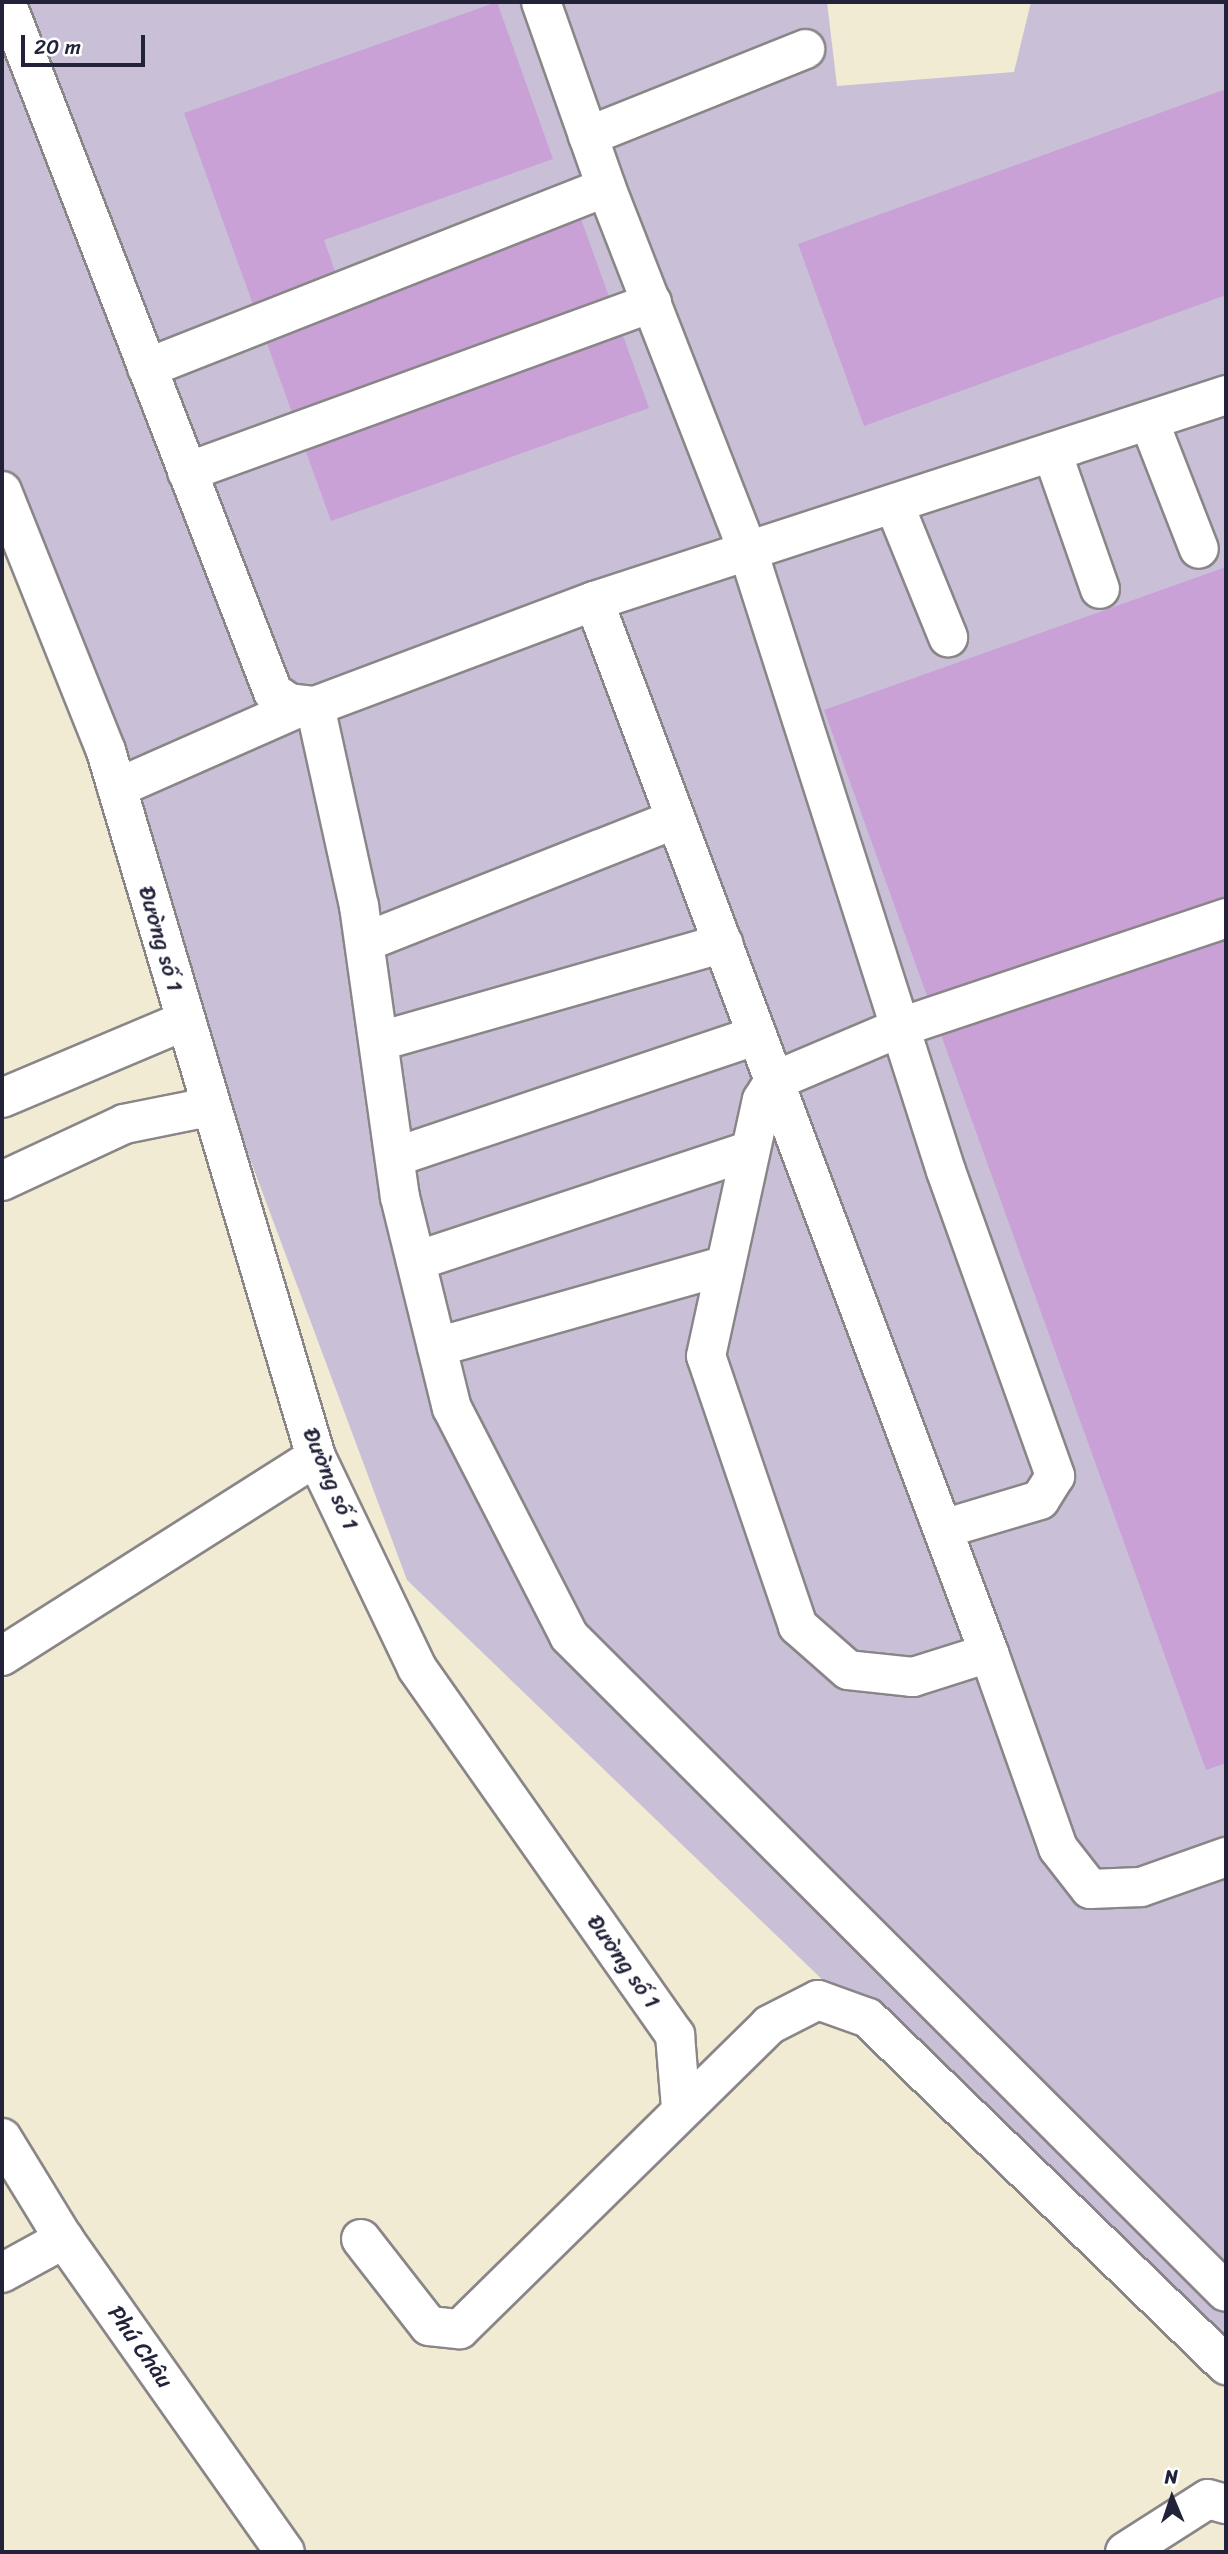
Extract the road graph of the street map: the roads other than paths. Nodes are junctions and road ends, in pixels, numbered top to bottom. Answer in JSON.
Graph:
{"nodes":[{"id":1,"x":6,"y":2,"type":"edge"},
{"id":2,"x":541,"y":2,"type":"edge"},
{"id":3,"x":804,"y":49,"type":"dead end"},
{"id":4,"x":588,"y":136,"type":"junction"},
{"id":5,"x":606,"y":187,"type":"junction"},
{"id":6,"x":652,"y":303,"type":"junction"},
{"id":7,"x":148,"y":368,"type":"junction"},
{"id":8,"x":1226,"y":395,"type":"edge"},
{"id":9,"x":1149,"y":421,"type":"junction"},
{"id":10,"x":1052,"y":452,"type":"junction"},
{"id":11,"x":187,"y":472,"type":"junction"},
{"id":12,"x":2,"y":491,"type":"edge"},
{"id":13,"x":894,"y":504,"type":"junction"},
{"id":14,"x":8,"y":529,"type":"edge"},
{"id":15,"x":1199,"y":549,"type":"dead end"},
{"id":16,"x":748,"y":551,"type":"junction"},
{"id":17,"x":1100,"y":589,"type":"dead end"},
{"id":18,"x":594,"y":601,"type":"junction"},
{"id":19,"x":948,"y":637,"type":"dead end"},
{"id":20,"x":308,"y":706,"type":"junction"},
{"id":21,"x":117,"y":788,"type":"junction"},
{"id":22,"x":676,"y":819,"type":"junction"},
{"id":23,"x":1226,"y":918,"type":"edge"},
{"id":24,"x":365,"y":942,"type":"junction"},
{"id":25,"x":723,"y":943,"type":"junction"},
{"id":26,"x":184,"y":1021,"type":"junction"},
{"id":27,"x":901,"y":1027,"type":"junction"},
{"id":28,"x":757,"y":1035,"type":"junction"},
{"id":29,"x":380,"y":1041,"type":"junction"},
{"id":30,"x":774,"y":1081,"type":"junction"},
{"id":31,"x":2,"y":1098,"type":"edge"},
{"id":32,"x":209,"y":1107,"type":"junction"},
{"id":33,"x":748,"y":1151,"type":"junction"},
{"id":34,"x":395,"y":1157,"type":"junction"},
{"id":35,"x":2,"y":1181,"type":"edge"},
{"id":36,"x":416,"y":1261,"type":"junction"},
{"id":37,"x":724,"y":1266,"type":"junction"},
{"id":38,"x":437,"y":1347,"type":"junction"},
{"id":39,"x":316,"y":1457,"type":"junction"},
{"id":40,"x":943,"y":1529,"type":"junction"},
{"id":41,"x":989,"y":1653,"type":"junction"},
{"id":42,"x":2,"y":1656,"type":"edge"},
{"id":43,"x":1226,"y":1857,"type":"edge"},
{"id":44,"x":681,"y":2108,"type":"junction"},
{"id":45,"x":2,"y":2138,"type":"edge"},
{"id":46,"x":64,"y":2239,"type":"junction"},
{"id":47,"x":361,"y":2239,"type":"dead end"},
{"id":48,"x":2,"y":2273,"type":"edge"},
{"id":49,"x":1226,"y":2292,"type":"edge"},
{"id":50,"x":1226,"y":2365,"type":"edge"},
{"id":51,"x":1226,"y":2504,"type":"edge"},
{"id":52,"x":285,"y":2552,"type":"edge"},
{"id":53,"x":1125,"y":2552,"type":"edge"}],
"edges":[{"from":1,"to":7,"type":"street"},
{"from":2,"to":4,"type":"street"},
{"from":3,"to":4,"type":"street"},
{"from":4,"to":5,"type":"street"},
{"from":5,"to":6,"type":"street"},
{"from":5,"to":7,"type":"street"},
{"from":6,"to":11,"type":"street"},
{"from":6,"to":16,"type":"street"},
{"from":7,"to":11,"type":"street"},
{"from":8,"to":9,"type":"street"},
{"from":9,"to":10,"type":"street"},
{"from":9,"to":15,"type":"street"},
{"from":10,"to":13,"type":"street"},
{"from":10,"to":17,"type":"street"},
{"from":11,"to":20,"type":"street"},
{"from":12,"to":14,"type":"street","name":"Đường số 1"},
{"from":13,"to":16,"type":"street"},
{"from":13,"to":19,"type":"street"},
{"from":14,"to":21,"type":"street","name":"Đường số 1"},
{"from":16,"to":18,"type":"street"},
{"from":16,"to":27,"type":"street"},
{"from":18,"to":20,"type":"street"},
{"from":18,"to":22,"type":"street"},
{"from":20,"to":21,"type":"street"},
{"from":20,"to":24,"type":"street"},
{"from":21,"to":26,"type":"street","name":"Đường số 1"},
{"from":22,"to":24,"type":"street"},
{"from":22,"to":25,"type":"street"},
{"from":23,"to":27,"type":"street"},
{"from":24,"to":29,"type":"street"},
{"from":25,"to":28,"type":"street"},
{"from":25,"to":29,"type":"street"},
{"from":26,"to":31,"type":"street"},
{"from":26,"to":32,"type":"street","name":"Đường số 1"},
{"from":27,"to":30,"type":"street"},
{"from":27,"to":40,"type":"street"},
{"from":28,"to":30,"type":"street"},
{"from":28,"to":34,"type":"street"},
{"from":29,"to":34,"type":"street"},
{"from":30,"to":33,"type":"street"},
{"from":30,"to":40,"type":"street"},
{"from":32,"to":35,"type":"street"},
{"from":32,"to":39,"type":"street","name":"Đường số 1"},
{"from":33,"to":36,"type":"street"},
{"from":33,"to":37,"type":"street"},
{"from":34,"to":36,"type":"street"},
{"from":36,"to":38,"type":"street"},
{"from":37,"to":38,"type":"street"},
{"from":37,"to":41,"type":"street"},
{"from":38,"to":49,"type":"street"},
{"from":39,"to":42,"type":"street"},
{"from":39,"to":44,"type":"street","name":"Đường số 1"},
{"from":40,"to":41,"type":"street"},
{"from":41,"to":43,"type":"street"},
{"from":44,"to":47,"type":"street"},
{"from":44,"to":50,"type":"street"},
{"from":45,"to":46,"type":"street","name":"Phú Châu"},
{"from":46,"to":48,"type":"street"},
{"from":46,"to":52,"type":"street","name":"Phú Châu"},
{"from":51,"to":53,"type":"street"}]}
